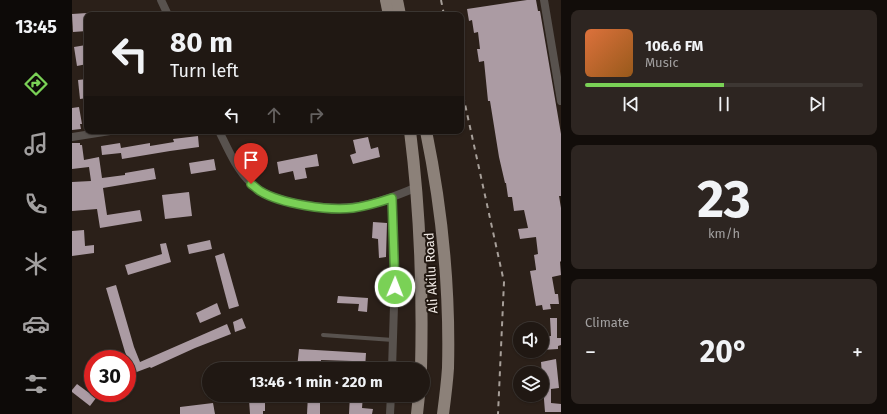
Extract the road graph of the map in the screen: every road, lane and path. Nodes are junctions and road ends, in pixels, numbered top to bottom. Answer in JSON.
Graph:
{"nodes":[{"id":1,"x":161,"y":0,"type":"edge"},
{"id":2,"x":386,"y":0,"type":"edge"},
{"id":3,"x":397,"y":0,"type":"edge"},
{"id":4,"x":544,"y":0,"type":"edge"},
{"id":5,"x":167,"y":12,"type":"edge"},
{"id":6,"x":388,"y":12,"type":"edge"},
{"id":7,"x":399,"y":12,"type":"edge"},
{"id":8,"x":560,"y":87,"type":"edge"},
{"id":9,"x":561,"y":101,"type":"edge"},
{"id":10,"x":91,"y":134,"type":"edge"},
{"id":11,"x":221,"y":134,"type":"edge"},
{"id":12,"x":410,"y":134,"type":"edge"},
{"id":13,"x":427,"y":134,"type":"edge"},
{"id":14,"x":72,"y":137,"type":"edge"},
{"id":15,"x":417,"y":187,"type":"junction"},
{"id":16,"x":392,"y":198,"type":"junction"},
{"id":17,"x":323,"y":335,"type":"dead end"},
{"id":18,"x":393,"y":340,"type":"junction"},
{"id":19,"x":392,"y":362,"type":"edge"},
{"id":20,"x":421,"y":362,"type":"edge"},
{"id":21,"x":391,"y":402,"type":"edge"},
{"id":22,"x":418,"y":402,"type":"edge"},
{"id":23,"x":390,"y":414,"type":"edge"},
{"id":24,"x":417,"y":414,"type":"edge"},
{"id":25,"x":443,"y":414,"type":"edge"}],
"edges":[{"from":1,"to":5,"type":"street"},
{"from":2,"to":6,"type":"main road"},
{"from":3,"to":7,"type":"main road"},
{"from":4,"to":8,"type":"street"},
{"from":8,"to":9,"type":"street"},
{"from":10,"to":14,"type":"street"},
{"from":11,"to":16,"type":"street"},
{"from":12,"to":15,"type":"main road","name":"Ali Akilu Road"},
{"from":13,"to":25,"type":"main road","name":"Ali Akilu Road"},
{"from":15,"to":16,"type":"street"},
{"from":15,"to":20,"type":"main road","name":"Ali Akilu Road"},
{"from":16,"to":18,"type":"street"},
{"from":17,"to":18,"type":"lane"},
{"from":18,"to":19,"type":"street"},
{"from":21,"to":23,"type":"street"},
{"from":22,"to":24,"type":"main road"}]}
